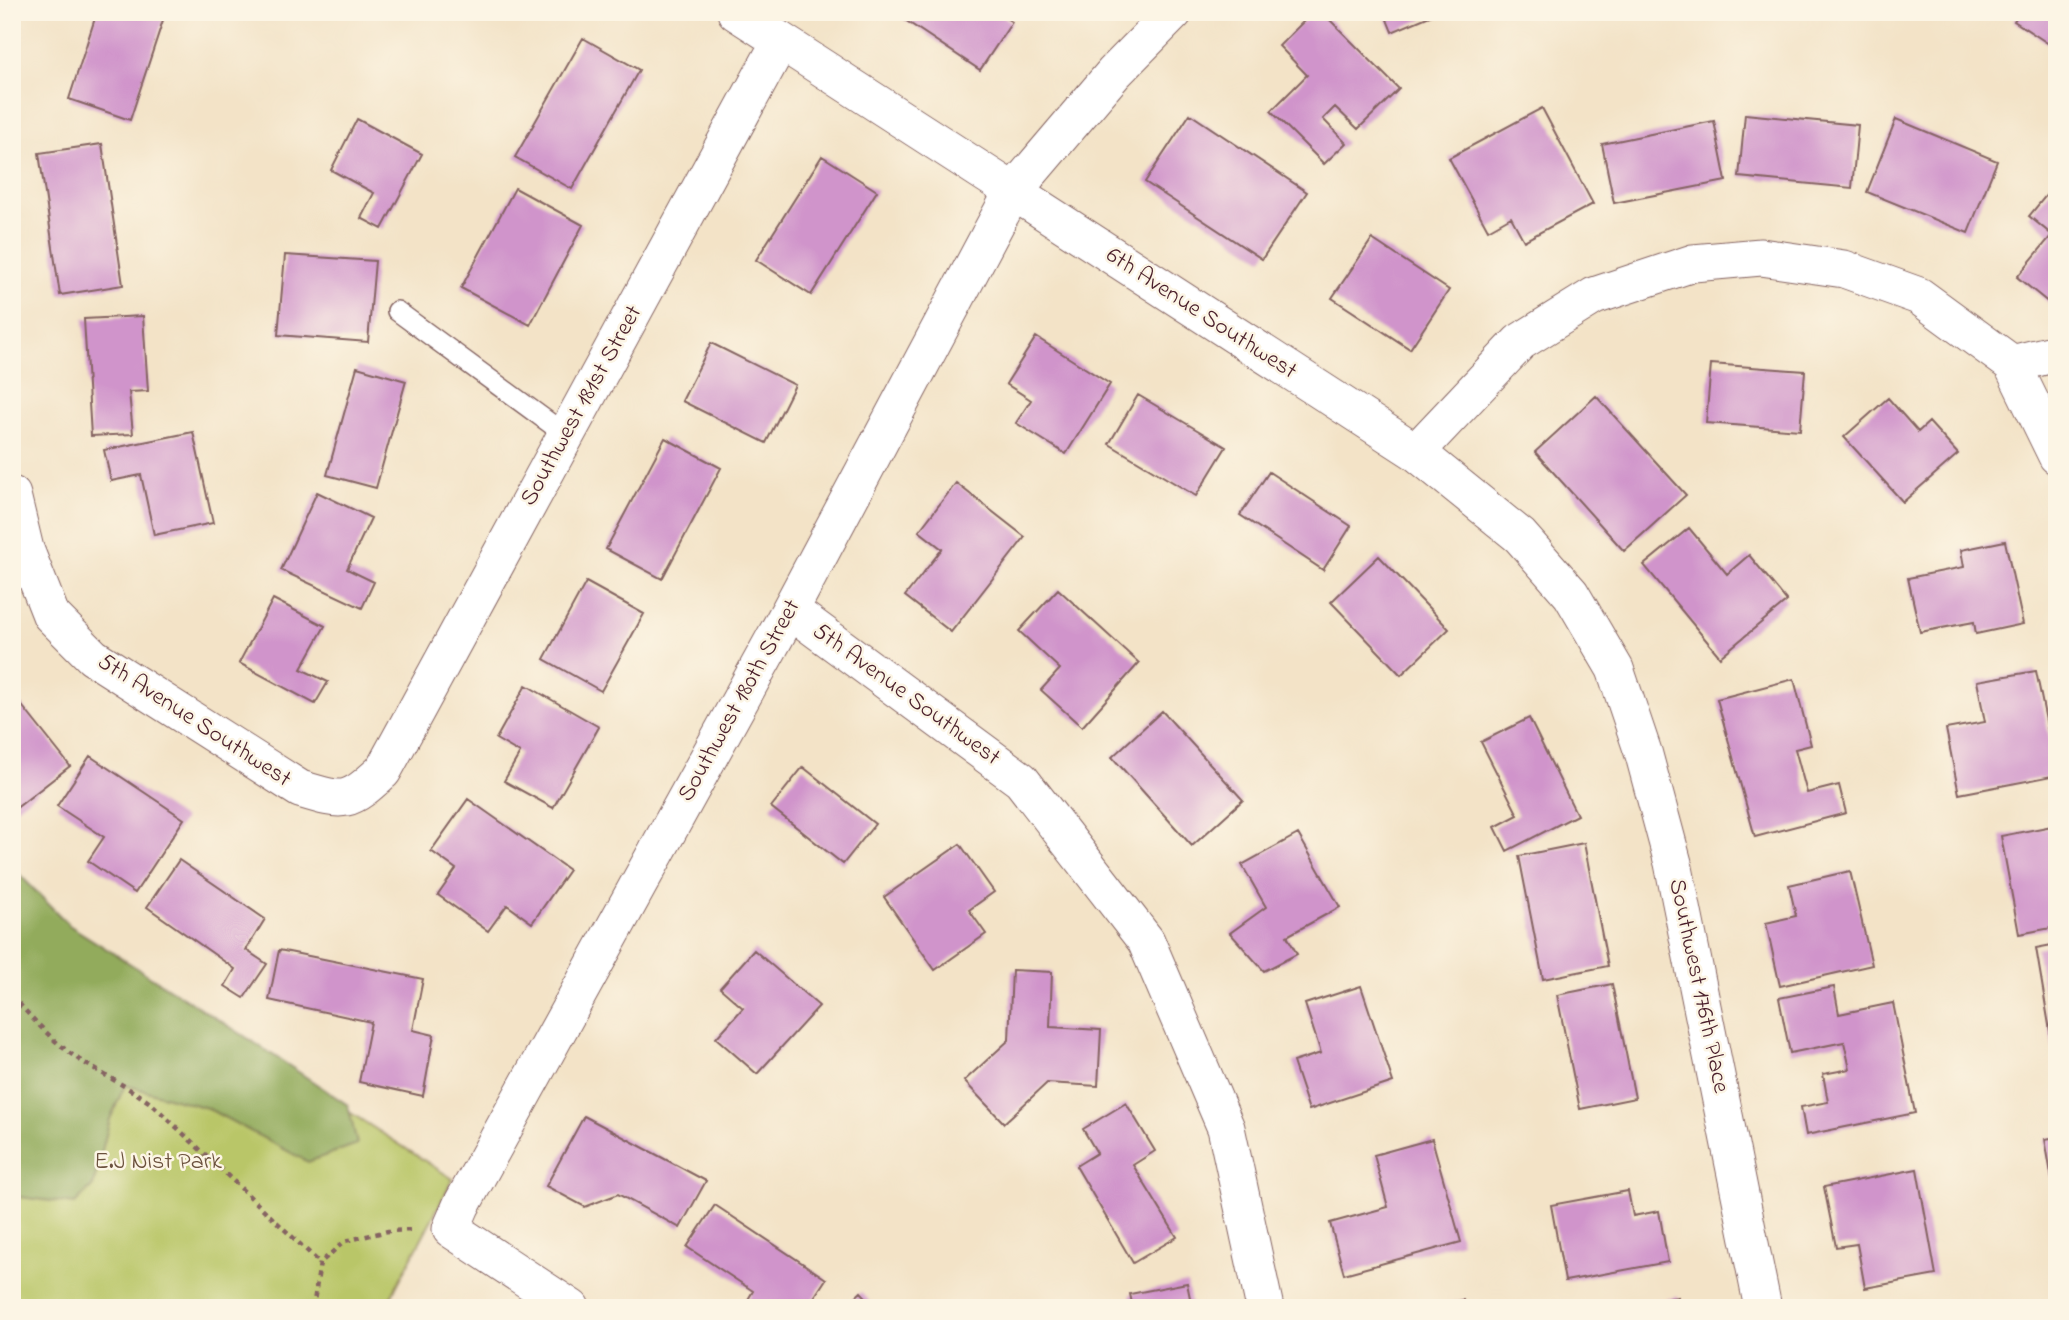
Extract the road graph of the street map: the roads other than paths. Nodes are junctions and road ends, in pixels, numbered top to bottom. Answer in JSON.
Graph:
{"nodes":[{"id":1,"x":736,"y":12,"type":"edge"},
{"id":2,"x":1174,"y":12,"type":"edge"},
{"id":3,"x":780,"y":42,"type":"junction"},
{"id":4,"x":1012,"y":193,"type":"junction"},
{"id":5,"x":397,"y":311,"type":"dead end"},
{"id":6,"x":2057,"y":353,"type":"edge"},
{"id":7,"x":2012,"y":364,"type":"junction"},
{"id":8,"x":566,"y":435,"type":"junction"},
{"id":9,"x":1416,"y":452,"type":"junction"},
{"id":10,"x":2057,"y":456,"type":"edge"},
{"id":11,"x":12,"y":495,"type":"edge"},
{"id":12,"x":790,"y":610,"type":"junction"},
{"id":13,"x":1615,"y":669,"type":"joint"},
{"id":14,"x":383,"y":771,"type":"joint"},
{"id":15,"x":571,"y":1308,"type":"edge"},
{"id":16,"x":1265,"y":1308,"type":"edge"},
{"id":17,"x":1763,"y":1308,"type":"edge"}],
"edges":[{"from":1,"to":3,"type":"street","name":"6th Avenue Southwest"},
{"from":2,"to":4,"type":"street","name":"Southwest 180th Street"},
{"from":3,"to":4,"type":"street","name":"6th Avenue Southwest"},
{"from":3,"to":8,"type":"street","name":"Southwest 181st Street"},
{"from":4,"to":9,"type":"street","name":"6th Avenue Southwest"},
{"from":4,"to":12,"type":"street","name":"Southwest 180th Street"},
{"from":5,"to":8,"type":"lane"},
{"from":6,"to":7,"type":"street"},
{"from":7,"to":9,"type":"street"},
{"from":7,"to":10,"type":"street"},
{"from":8,"to":14,"type":"street","name":"Southwest 181st Street"},
{"from":9,"to":13,"type":"street","name":"6th Avenue Southwest"},
{"from":11,"to":14,"type":"street","name":"5th Avenue Southwest"},
{"from":12,"to":15,"type":"street","name":"Southwest 180th Street"},
{"from":12,"to":16,"type":"street","name":"5th Avenue Southwest"},
{"from":13,"to":17,"type":"street","name":"Southwest 176th Place"}]}
